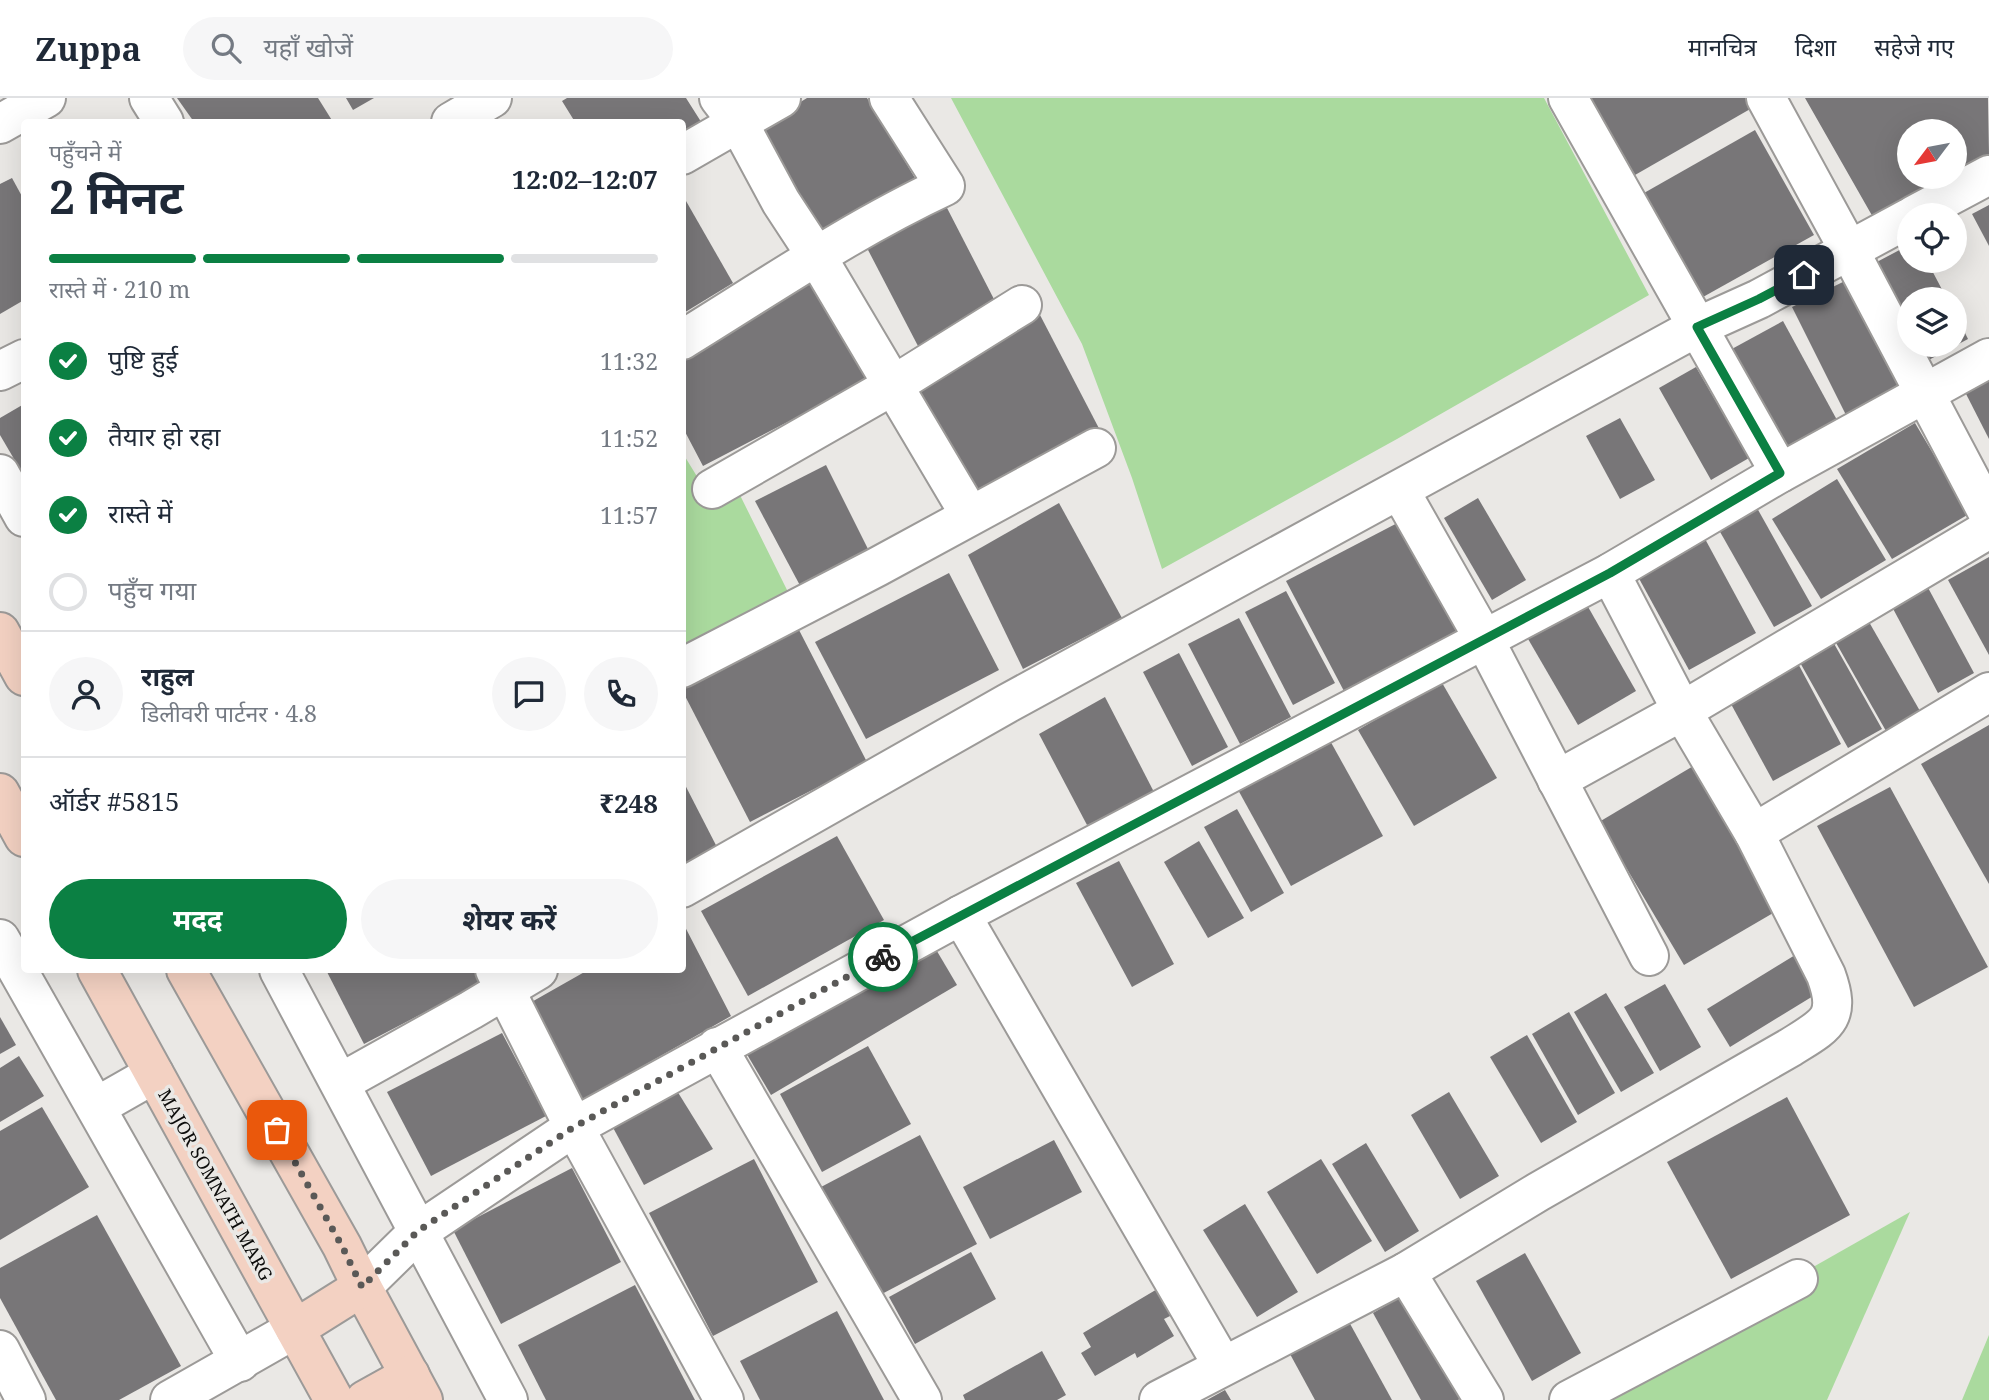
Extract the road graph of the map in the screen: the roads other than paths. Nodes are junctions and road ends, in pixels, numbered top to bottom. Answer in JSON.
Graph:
{"nodes":[{"id":1,"x":46,"y":98,"type":"edge"},
{"id":2,"x":149,"y":98,"type":"edge"},
{"id":3,"x":492,"y":98,"type":"edge"},
{"id":4,"x":782,"y":98,"type":"edge"},
{"id":5,"x":889,"y":98,"type":"edge"},
{"id":6,"x":1567,"y":98,"type":"edge"},
{"id":7,"x":1766,"y":98,"type":"edge"},
{"id":8,"x":729,"y":111,"type":"edge"},
{"id":9,"x":162,"y":119,"type":"edge"},
{"id":10,"x":457,"y":119,"type":"edge"},
{"id":11,"x":0,"y":124,"type":"edge"},
{"id":12,"x":686,"y":151,"type":"edge"},
{"id":13,"x":1989,"y":175,"type":"edge"},
{"id":14,"x":1936,"y":203,"type":"edge"},
{"id":15,"x":1897,"y":224,"type":"edge"},
{"id":16,"x":1849,"y":250,"type":"junction"},
{"id":17,"x":817,"y":257,"type":"junction"},
{"id":18,"x":1022,"y":305,"type":"dead end"},
{"id":19,"x":1697,"y":327,"type":"junction"},
{"id":20,"x":686,"y":338,"type":"edge"},
{"id":21,"x":1989,"y":358,"type":"edge"},
{"id":22,"x":21,"y":360,"type":"edge"},
{"id":23,"x":0,"y":371,"type":"edge"},
{"id":24,"x":892,"y":386,"type":"junction"},
{"id":25,"x":1924,"y":393,"type":"junction"},
{"id":26,"x":1096,"y":448,"type":"dead end"},
{"id":27,"x":1780,"y":473,"type":"junction"},
{"id":28,"x":0,"y":474,"type":"edge"},
{"id":29,"x":712,"y":489,"type":"dead end"},
{"id":30,"x":1399,"y":491,"type":"junction"},
{"id":31,"x":21,"y":512,"type":"edge"},
{"id":32,"x":970,"y":515,"type":"junction"},
{"id":33,"x":1989,"y":515,"type":"edge"},
{"id":34,"x":1989,"y":529,"type":"edge"},
{"id":35,"x":1610,"y":573,"type":"junction"},
{"id":36,"x":0,"y":632,"type":"edge"},
{"id":37,"x":1484,"y":639,"type":"junction"},
{"id":38,"x":686,"y":666,"type":"edge"},
{"id":39,"x":21,"y":670,"type":"edge"},
{"id":40,"x":1989,"y":692,"type":"edge"},
{"id":41,"x":1682,"y":711,"type":"junction"},
{"id":42,"x":1557,"y":780,"type":"junction"},
{"id":43,"x":0,"y":793,"type":"edge"},
{"id":44,"x":21,"y":832,"type":"edge"},
{"id":45,"x":1754,"y":833,"type":"junction"},
{"id":46,"x":686,"y":886,"type":"edge"},
{"id":47,"x":961,"y":915,"type":"junction"},
{"id":48,"x":0,"y":939,"type":"edge"},
{"id":49,"x":1649,"y":956,"type":"dead end"},
{"id":50,"x":99,"y":973,"type":"edge"},
{"id":51,"x":188,"y":973,"type":"edge"},
{"id":52,"x":281,"y":973,"type":"edge"},
{"id":53,"x":525,"y":973,"type":"edge"},
{"id":54,"x":500,"y":979,"type":"edge"},
{"id":55,"x":717,"y":1047,"type":"junction"},
{"id":56,"x":154,"y":1074,"type":"junction"},
{"id":57,"x":340,"y":1083,"type":"junction"},
{"id":58,"x":96,"y":1107,"type":"junction"},
{"id":59,"x":574,"y":1127,"type":"junction"},
{"id":60,"x":418,"y":1231,"type":"junction"},
{"id":61,"x":1406,"y":1272,"type":"junction"},
{"id":62,"x":1798,"y":1279,"type":"dead end"},
{"id":63,"x":362,"y":1287,"type":"junction"},
{"id":64,"x":295,"y":1329,"type":"junction"},
{"id":65,"x":0,"y":1350,"type":"edge"},
{"id":66,"x":240,"y":1362,"type":"junction"},
{"id":67,"x":1223,"y":1366,"type":"junction"},
{"id":68,"x":416,"y":1387,"type":"edge"},
{"id":69,"x":26,"y":1400,"type":"edge"},
{"id":70,"x":170,"y":1400,"type":"edge"},
{"id":71,"x":334,"y":1400,"type":"edge"},
{"id":72,"x":365,"y":1400,"type":"edge"},
{"id":73,"x":508,"y":1400,"type":"edge"},
{"id":74,"x":724,"y":1400,"type":"edge"},
{"id":75,"x":922,"y":1400,"type":"edge"},
{"id":76,"x":1158,"y":1400,"type":"edge"},
{"id":77,"x":1483,"y":1400,"type":"edge"},
{"id":78,"x":1569,"y":1400,"type":"edge"}],
"edges":[{"from":1,"to":11,"type":"street"},
{"from":2,"to":9,"type":"street"},
{"from":3,"to":10,"type":"street"},
{"from":4,"to":8,"type":"street"},
{"from":5,"to":17,"type":"street"},
{"from":6,"to":19,"type":"street"},
{"from":7,"to":16,"type":"street"},
{"from":8,"to":12,"type":"street"},
{"from":8,"to":17,"type":"street"},
{"from":13,"to":14,"type":"street"},
{"from":15,"to":16,"type":"street"},
{"from":16,"to":19,"type":"street"},
{"from":16,"to":25,"type":"street"},
{"from":17,"to":20,"type":"street"},
{"from":17,"to":24,"type":"street"},
{"from":18,"to":24,"type":"street"},
{"from":19,"to":27,"type":"street"},
{"from":19,"to":30,"type":"street"},
{"from":21,"to":25,"type":"street"},
{"from":22,"to":23,"type":"street"},
{"from":24,"to":29,"type":"street"},
{"from":24,"to":32,"type":"street"},
{"from":25,"to":27,"type":"street"},
{"from":25,"to":33,"type":"street"},
{"from":26,"to":32,"type":"street"},
{"from":27,"to":35,"type":"street"},
{"from":28,"to":31,"type":"street"},
{"from":30,"to":37,"type":"street"},
{"from":30,"to":46,"type":"street"},
{"from":32,"to":38,"type":"street"},
{"from":34,"to":41,"type":"street"},
{"from":35,"to":37,"type":"street"},
{"from":35,"to":41,"type":"street"},
{"from":36,"to":39,"type":"main road"},
{"from":37,"to":42,"type":"street"},
{"from":37,"to":47,"type":"street"},
{"from":40,"to":45,"type":"street"},
{"from":41,"to":42,"type":"street"},
{"from":41,"to":45,"type":"street"},
{"from":42,"to":49,"type":"street"},
{"from":43,"to":44,"type":"main road"},
{"from":45,"to":61,"type":"street"},
{"from":47,"to":55,"type":"street"},
{"from":47,"to":67,"type":"street"},
{"from":48,"to":58,"type":"street"},
{"from":50,"to":56,"type":"main road","name":"MAJOR SOMNATH MARG"},
{"from":51,"to":63,"type":"main road"},
{"from":52,"to":57,"type":"street"},
{"from":53,"to":54,"type":"street"},
{"from":54,"to":57,"type":"street"},
{"from":54,"to":59,"type":"street"},
{"from":55,"to":59,"type":"street"},
{"from":55,"to":75,"type":"street"},
{"from":56,"to":58,"type":"street"},
{"from":56,"to":64,"type":"main road","name":"MAJOR SOMNATH MARG"},
{"from":57,"to":60,"type":"street"},
{"from":58,"to":66,"type":"street"},
{"from":59,"to":60,"type":"street"},
{"from":59,"to":74,"type":"street"},
{"from":60,"to":63,"type":"street"},
{"from":60,"to":73,"type":"street"},
{"from":61,"to":67,"type":"street"},
{"from":61,"to":77,"type":"street"},
{"from":62,"to":78,"type":"street"},
{"from":63,"to":64,"type":"main road"},
{"from":63,"to":68,"type":"main road"},
{"from":64,"to":66,"type":"street"},
{"from":64,"to":71,"type":"main road","name":"MAJOR SOMNATH MARG"},
{"from":65,"to":69,"type":"street"},
{"from":66,"to":70,"type":"street"},
{"from":67,"to":76,"type":"street"},
{"from":68,"to":72,"type":"main road"}]}
